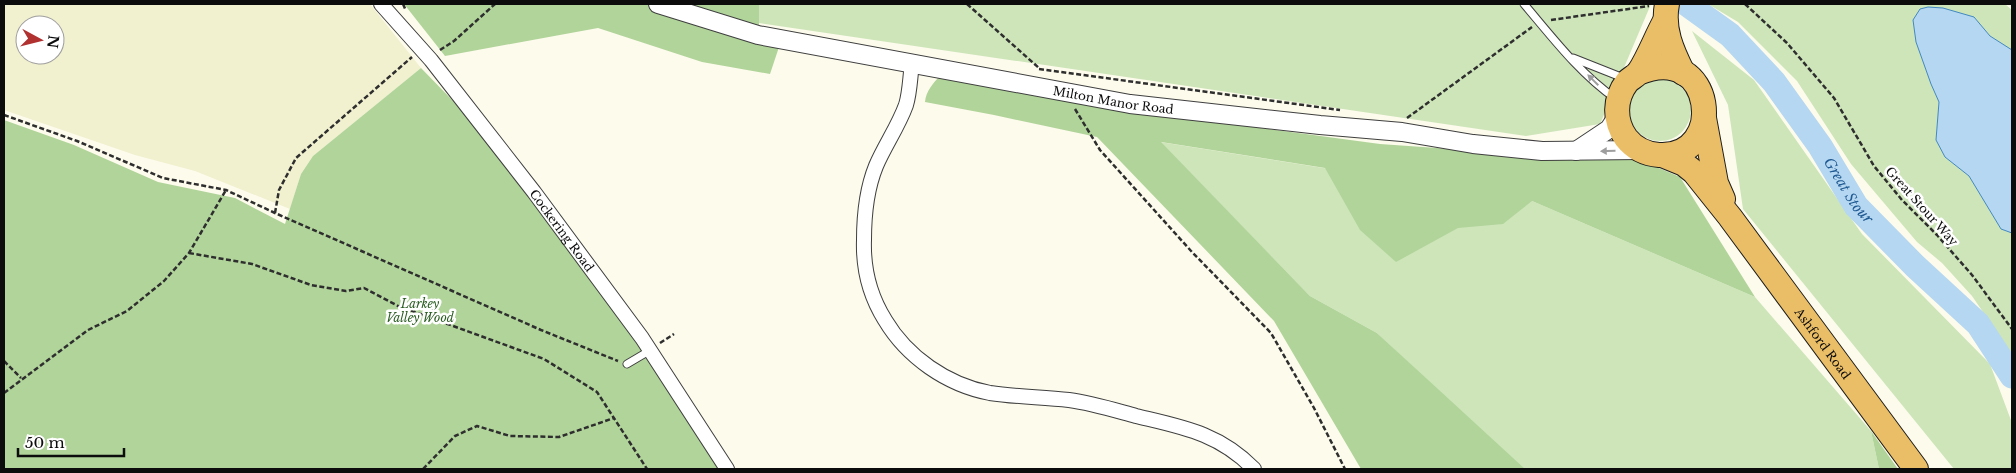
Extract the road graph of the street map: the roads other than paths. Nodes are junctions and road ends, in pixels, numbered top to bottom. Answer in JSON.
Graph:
{"nodes":[{"id":1,"x":382,"y":4,"type":"edge"},
{"id":2,"x":658,"y":4,"type":"edge"},
{"id":3,"x":1524,"y":4,"type":"edge"},
{"id":4,"x":1666,"y":11,"type":"edge"},
{"id":5,"x":1570,"y":57,"type":"junction"},
{"id":6,"x":912,"y":64,"type":"junction"},
{"id":7,"x":1683,"y":73,"type":"junction"},
{"id":8,"x":1625,"y":93,"type":"junction"},
{"id":9,"x":1704,"y":118,"type":"junction"},
{"id":10,"x":1576,"y":151,"type":"junction"},
{"id":11,"x":1651,"y":153,"type":"junction"},
{"id":12,"x":1730,"y":217,"type":"junction"},
{"id":13,"x":649,"y":351,"type":"junction"},
{"id":14,"x":627,"y":364,"type":"road end"},
{"id":15,"x":727,"y":469,"type":"edge"},
{"id":16,"x":1254,"y":469,"type":"edge"},
{"id":17,"x":1916,"y":469,"type":"edge"}],
"edges":[{"from":1,"to":13,"type":"street","name":"Cockering Road"},
{"from":2,"to":6,"type":"street","name":"Milton Manor Road"},
{"from":3,"to":5,"type":"lane"},
{"from":4,"to":7,"type":"highway"},
{"from":4,"to":8,"type":"highway"},
{"from":5,"to":8,"type":"lane"},
{"from":8,"to":5,"type":"lane","one_way":true},
{"from":6,"to":10,"type":"street","name":"Milton Manor Road"},
{"from":6,"to":16,"type":"street"},
{"from":7,"to":8,"type":"highway"},
{"from":7,"to":9,"type":"highway"},
{"from":8,"to":10,"type":"street"},
{"from":8,"to":11,"type":"highway"},
{"from":9,"to":11,"type":"highway"},
{"from":9,"to":12,"type":"highway","name":"Ashford Road"},
{"from":11,"to":10,"type":"street","name":"Milton Manor Road","one_way":true},
{"from":11,"to":12,"type":"highway","name":"Ashford Road"},
{"from":12,"to":17,"type":"highway","name":"Ashford Road"},
{"from":13,"to":14,"type":"lane"},
{"from":13,"to":15,"type":"street","name":"Cockering Road"}]}
